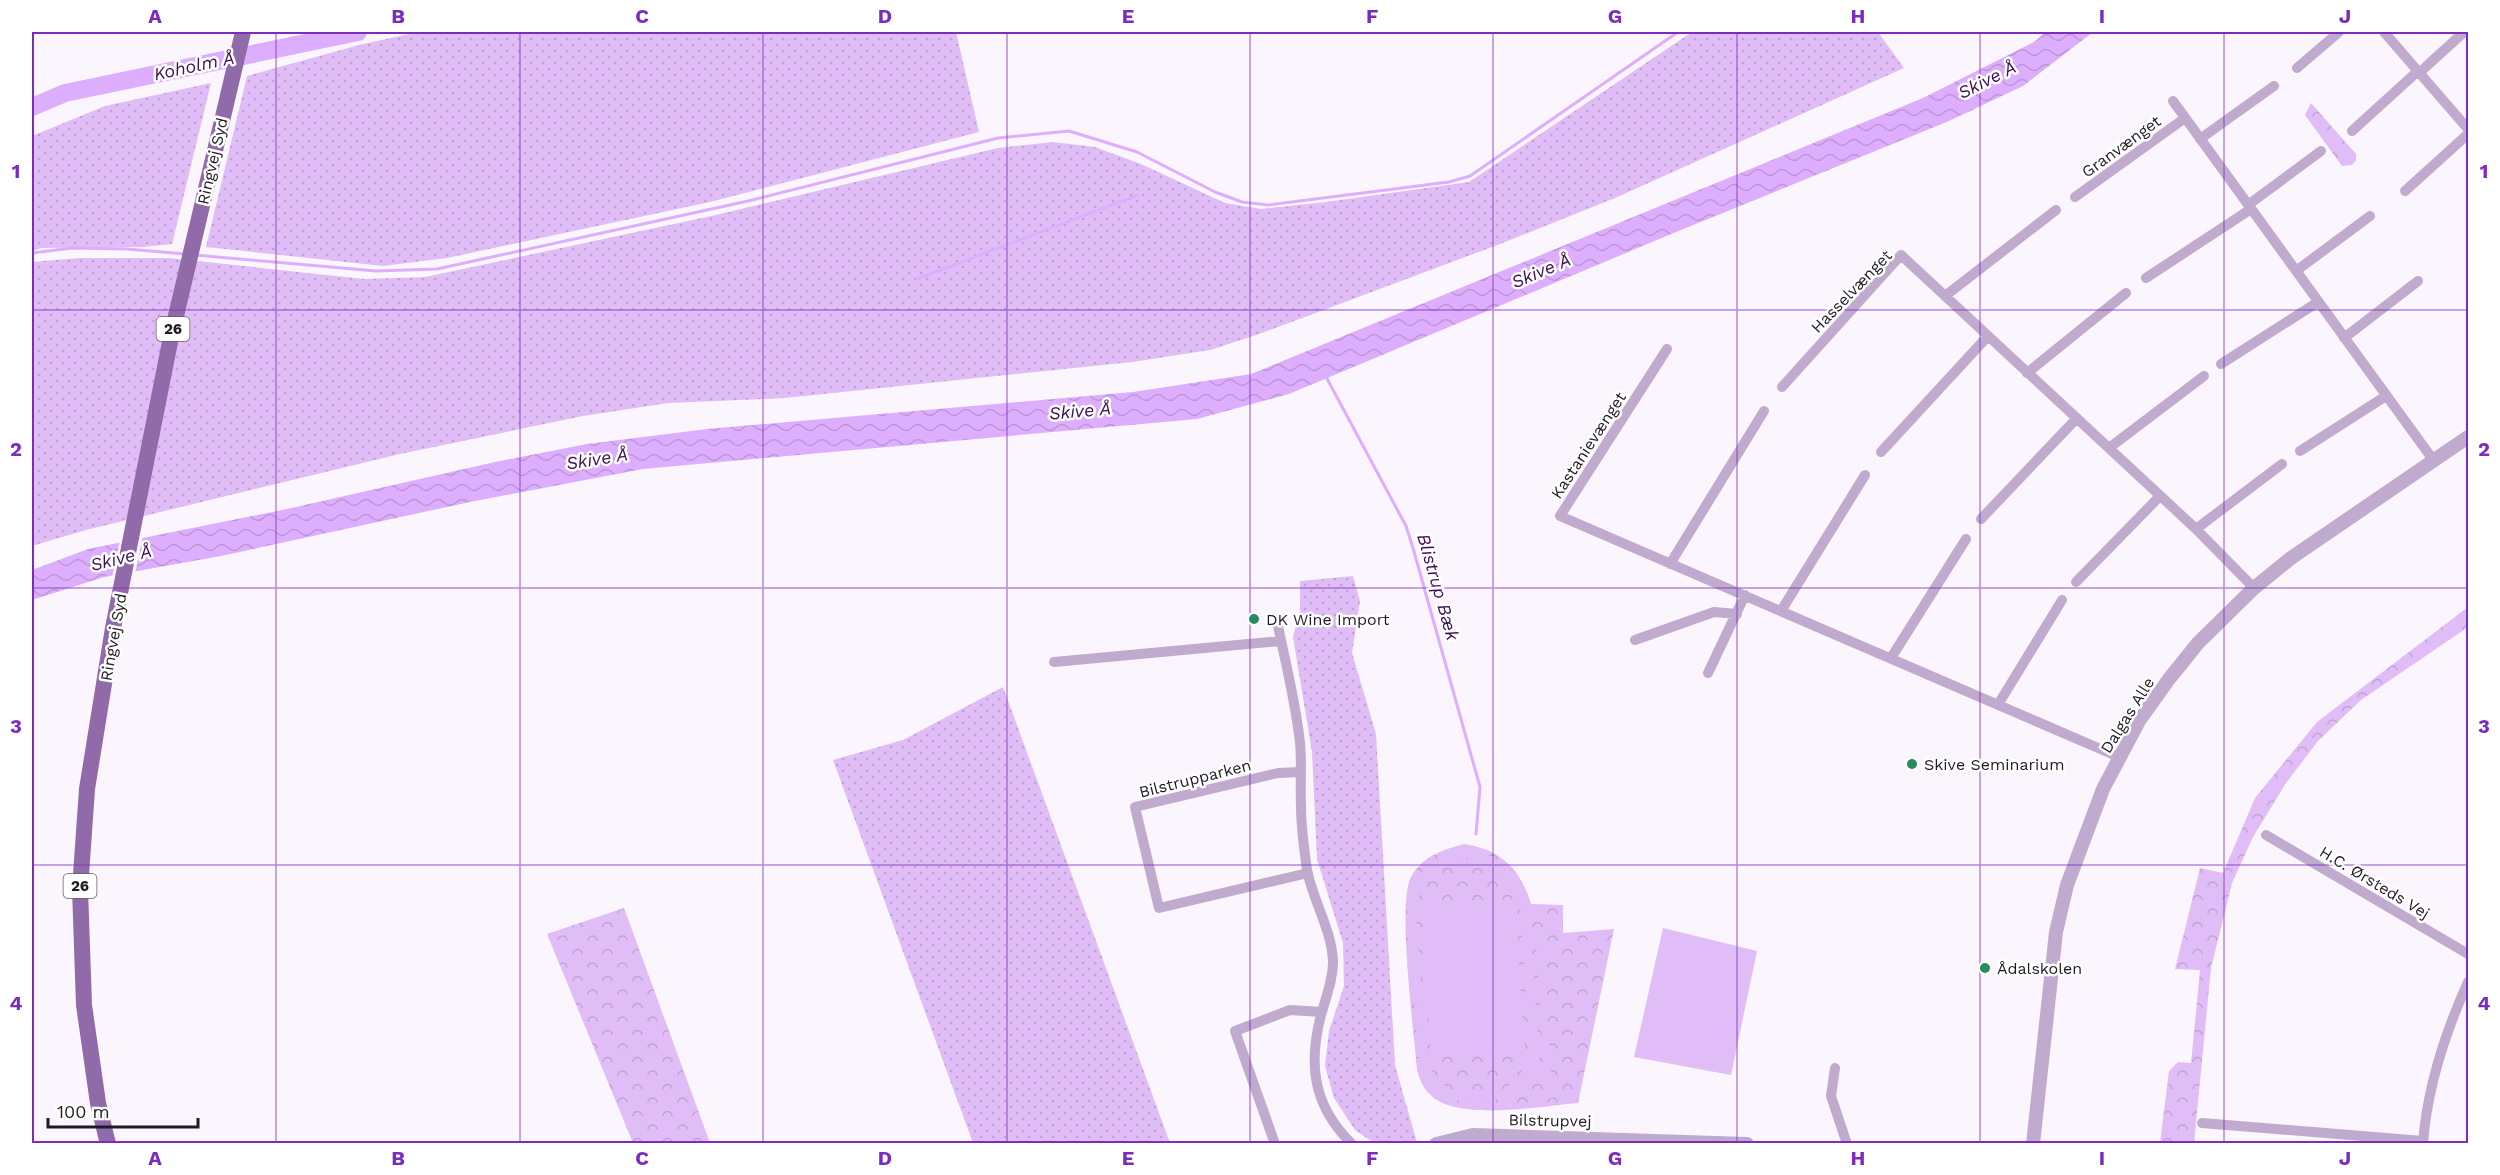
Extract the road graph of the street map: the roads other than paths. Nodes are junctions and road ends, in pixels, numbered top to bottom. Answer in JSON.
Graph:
{"nodes":[{"id":1,"x":243,"y":32,"type":"edge"},
{"id":2,"x":2338,"y":32,"type":"edge"},
{"id":3,"x":2384,"y":32,"type":"edge"},
{"id":4,"x":2464,"y":32,"type":"edge"},
{"id":5,"x":2297,"y":68,"type":"dead end"},
{"id":6,"x":2419,"y":72,"type":"junction"},
{"id":7,"x":2274,"y":86,"type":"dead end"},
{"id":8,"x":2173,"y":101,"type":"dead end"},
{"id":9,"x":2185,"y":118,"type":"junction"},
{"id":10,"x":2469,"y":129,"type":"edge"},
{"id":11,"x":2352,"y":131,"type":"dead end"},
{"id":12,"x":2469,"y":134,"type":"edge"},
{"id":13,"x":2200,"y":139,"type":"junction"},
{"id":14,"x":2321,"y":151,"type":"dead end"},
{"id":15,"x":2405,"y":191,"type":"dead end"},
{"id":16,"x":2075,"y":197,"type":"dead end"},
{"id":17,"x":2249,"y":207,"type":"junction"},
{"id":18,"x":2056,"y":210,"type":"dead end"},
{"id":19,"x":2370,"y":216,"type":"dead end"},
{"id":20,"x":2296,"y":272,"type":"junction"},
{"id":21,"x":2146,"y":278,"type":"dead end"},
{"id":22,"x":2418,"y":281,"type":"dead end"},
{"id":23,"x":2126,"y":293,"type":"dead end"},
{"id":24,"x":1945,"y":296,"type":"junction"},
{"id":25,"x":2318,"y":302,"type":"junction"},
{"id":26,"x":1988,"y":336,"type":"junction"},
{"id":27,"x":2344,"y":338,"type":"junction"},
{"id":28,"x":1667,"y":349,"type":"dead end"},
{"id":29,"x":2221,"y":364,"type":"dead end"},
{"id":30,"x":2027,"y":373,"type":"junction"},
{"id":31,"x":2204,"y":376,"type":"dead end"},
{"id":32,"x":1782,"y":387,"type":"dead end"},
{"id":33,"x":2386,"y":396,"type":"junction"},
{"id":34,"x":1764,"y":411,"type":"dead end"},
{"id":35,"x":2077,"y":418,"type":"junction"},
{"id":36,"x":2469,"y":437,"type":"edge"},
{"id":37,"x":2109,"y":448,"type":"junction"},
{"id":38,"x":1881,"y":452,"type":"dead end"},
{"id":39,"x":2300,"y":452,"type":"dead end"},
{"id":40,"x":2433,"y":461,"type":"junction"},
{"id":41,"x":2282,"y":464,"type":"dead end"},
{"id":42,"x":1865,"y":475,"type":"dead end"},
{"id":43,"x":2160,"y":495,"type":"junction"},
{"id":44,"x":1981,"y":519,"type":"dead end"},
{"id":45,"x":2196,"y":529,"type":"junction"},
{"id":46,"x":1966,"y":540,"type":"dead end"},
{"id":47,"x":1670,"y":564,"type":"junction"},
{"id":48,"x":2076,"y":582,"type":"dead end"},
{"id":49,"x":2254,"y":588,"type":"junction"},
{"id":50,"x":1745,"y":596,"type":"junction"},
{"id":51,"x":2062,"y":600,"type":"dead end"},
{"id":52,"x":1781,"y":611,"type":"junction"},
{"id":53,"x":1737,"y":614,"type":"junction"},
{"id":54,"x":1278,"y":626,"type":"dead end"},
{"id":55,"x":1635,"y":640,"type":"dead end"},
{"id":56,"x":1281,"y":641,"type":"junction"},
{"id":57,"x":1891,"y":658,"type":"junction"},
{"id":58,"x":1054,"y":662,"type":"dead end"},
{"id":59,"x":1708,"y":673,"type":"dead end"},
{"id":60,"x":1999,"y":703,"type":"junction"},
{"id":61,"x":2119,"y":757,"type":"junction"},
{"id":62,"x":1301,"y":772,"type":"junction"},
{"id":63,"x":2266,"y":835,"type":"dead end"},
{"id":64,"x":1308,"y":873,"type":"junction"},
{"id":65,"x":2469,"y":954,"type":"edge"},
{"id":66,"x":2469,"y":982,"type":"edge"},
{"id":67,"x":1322,"y":1012,"type":"junction"},
{"id":68,"x":1835,"y":1068,"type":"dead end"},
{"id":69,"x":2202,"y":1123,"type":"dead end"},
{"id":70,"x":1666,"y":1141,"type":"edge"},
{"id":71,"x":2423,"y":1142,"type":"edge"},
{"id":72,"x":108,"y":1143,"type":"edge"},
{"id":73,"x":1275,"y":1143,"type":"edge"},
{"id":74,"x":1352,"y":1143,"type":"edge"},
{"id":75,"x":1436,"y":1143,"type":"edge"},
{"id":76,"x":1747,"y":1143,"type":"edge"},
{"id":77,"x":1848,"y":1143,"type":"edge"},
{"id":78,"x":2033,"y":1143,"type":"edge"}],
"edges":[{"from":1,"to":72,"type":"main road","name":"Ringvej Syd","number":"26"},
{"from":2,"to":5,"type":"street"},
{"from":3,"to":6,"type":"street"},
{"from":4,"to":6,"type":"street"},
{"from":6,"to":10,"type":"street"},
{"from":6,"to":11,"type":"street"},
{"from":7,"to":13,"type":"street"},
{"from":8,"to":9,"type":"street","name":"Granvænget"},
{"from":9,"to":13,"type":"street","name":"Granvænget"},
{"from":9,"to":16,"type":"street","name":"Granvænget"},
{"from":12,"to":15,"type":"street"},
{"from":13,"to":17,"type":"street","name":"Granvænget"},
{"from":14,"to":17,"type":"street"},
{"from":17,"to":20,"type":"street","name":"Granvænget"},
{"from":17,"to":21,"type":"street"},
{"from":18,"to":24,"type":"street"},
{"from":19,"to":20,"type":"street"},
{"from":20,"to":25,"type":"street","name":"Granvænget"},
{"from":22,"to":27,"type":"street"},
{"from":23,"to":30,"type":"street"},
{"from":24,"to":26,"type":"street","name":"Hasselvænget"},
{"from":24,"to":32,"type":"street","name":"Hasselvænget"},
{"from":25,"to":27,"type":"street","name":"Granvænget"},
{"from":25,"to":29,"type":"street"},
{"from":26,"to":30,"type":"street","name":"Hasselvænget"},
{"from":26,"to":38,"type":"street"},
{"from":27,"to":33,"type":"street","name":"Granvænget"},
{"from":28,"to":47,"type":"street","name":"Kastanievænget"},
{"from":30,"to":35,"type":"street","name":"Hasselvænget"},
{"from":31,"to":37,"type":"street"},
{"from":33,"to":39,"type":"street"},
{"from":33,"to":40,"type":"street","name":"Granvænget"},
{"from":34,"to":47,"type":"street"},
{"from":35,"to":37,"type":"street","name":"Hasselvænget"},
{"from":35,"to":44,"type":"street"},
{"from":36,"to":40,"type":"street","name":"Dalgas Alle"},
{"from":37,"to":43,"type":"street","name":"Hasselvænget"},
{"from":40,"to":49,"type":"street","name":"Dalgas Alle"},
{"from":41,"to":45,"type":"street"},
{"from":42,"to":52,"type":"street"},
{"from":43,"to":45,"type":"street","name":"Hasselvænget"},
{"from":43,"to":48,"type":"street"},
{"from":45,"to":49,"type":"street","name":"Hasselvænget"},
{"from":46,"to":57,"type":"street"},
{"from":47,"to":50,"type":"street","name":"Kastanievænget"},
{"from":49,"to":61,"type":"street","name":"Dalgas Alle"},
{"from":50,"to":52,"type":"street","name":"Kastanievænget"},
{"from":50,"to":53,"type":"street"},
{"from":51,"to":60,"type":"street"},
{"from":52,"to":57,"type":"street","name":"Kastanievænget"},
{"from":53,"to":55,"type":"street"},
{"from":53,"to":59,"type":"street"},
{"from":54,"to":56,"type":"street"},
{"from":56,"to":58,"type":"street"},
{"from":56,"to":62,"type":"street"},
{"from":57,"to":60,"type":"street","name":"Kastanievænget"},
{"from":60,"to":61,"type":"street","name":"Kastanievænget"},
{"from":61,"to":78,"type":"street","name":"Dalgas Alle"},
{"from":62,"to":64,"type":"street"},
{"from":62,"to":64,"type":"street","name":"Bilstrupparken"},
{"from":63,"to":65,"type":"street","name":"H.C. Ørsteds Vej"},
{"from":64,"to":67,"type":"street"},
{"from":66,"to":71,"type":"street"},
{"from":67,"to":73,"type":"street"},
{"from":67,"to":74,"type":"street"},
{"from":68,"to":77,"type":"street"},
{"from":69,"to":71,"type":"street"},
{"from":70,"to":75,"type":"street","name":"Bilstrupvej"},
{"from":70,"to":76,"type":"street","name":"Bilstrupvej"}]}
